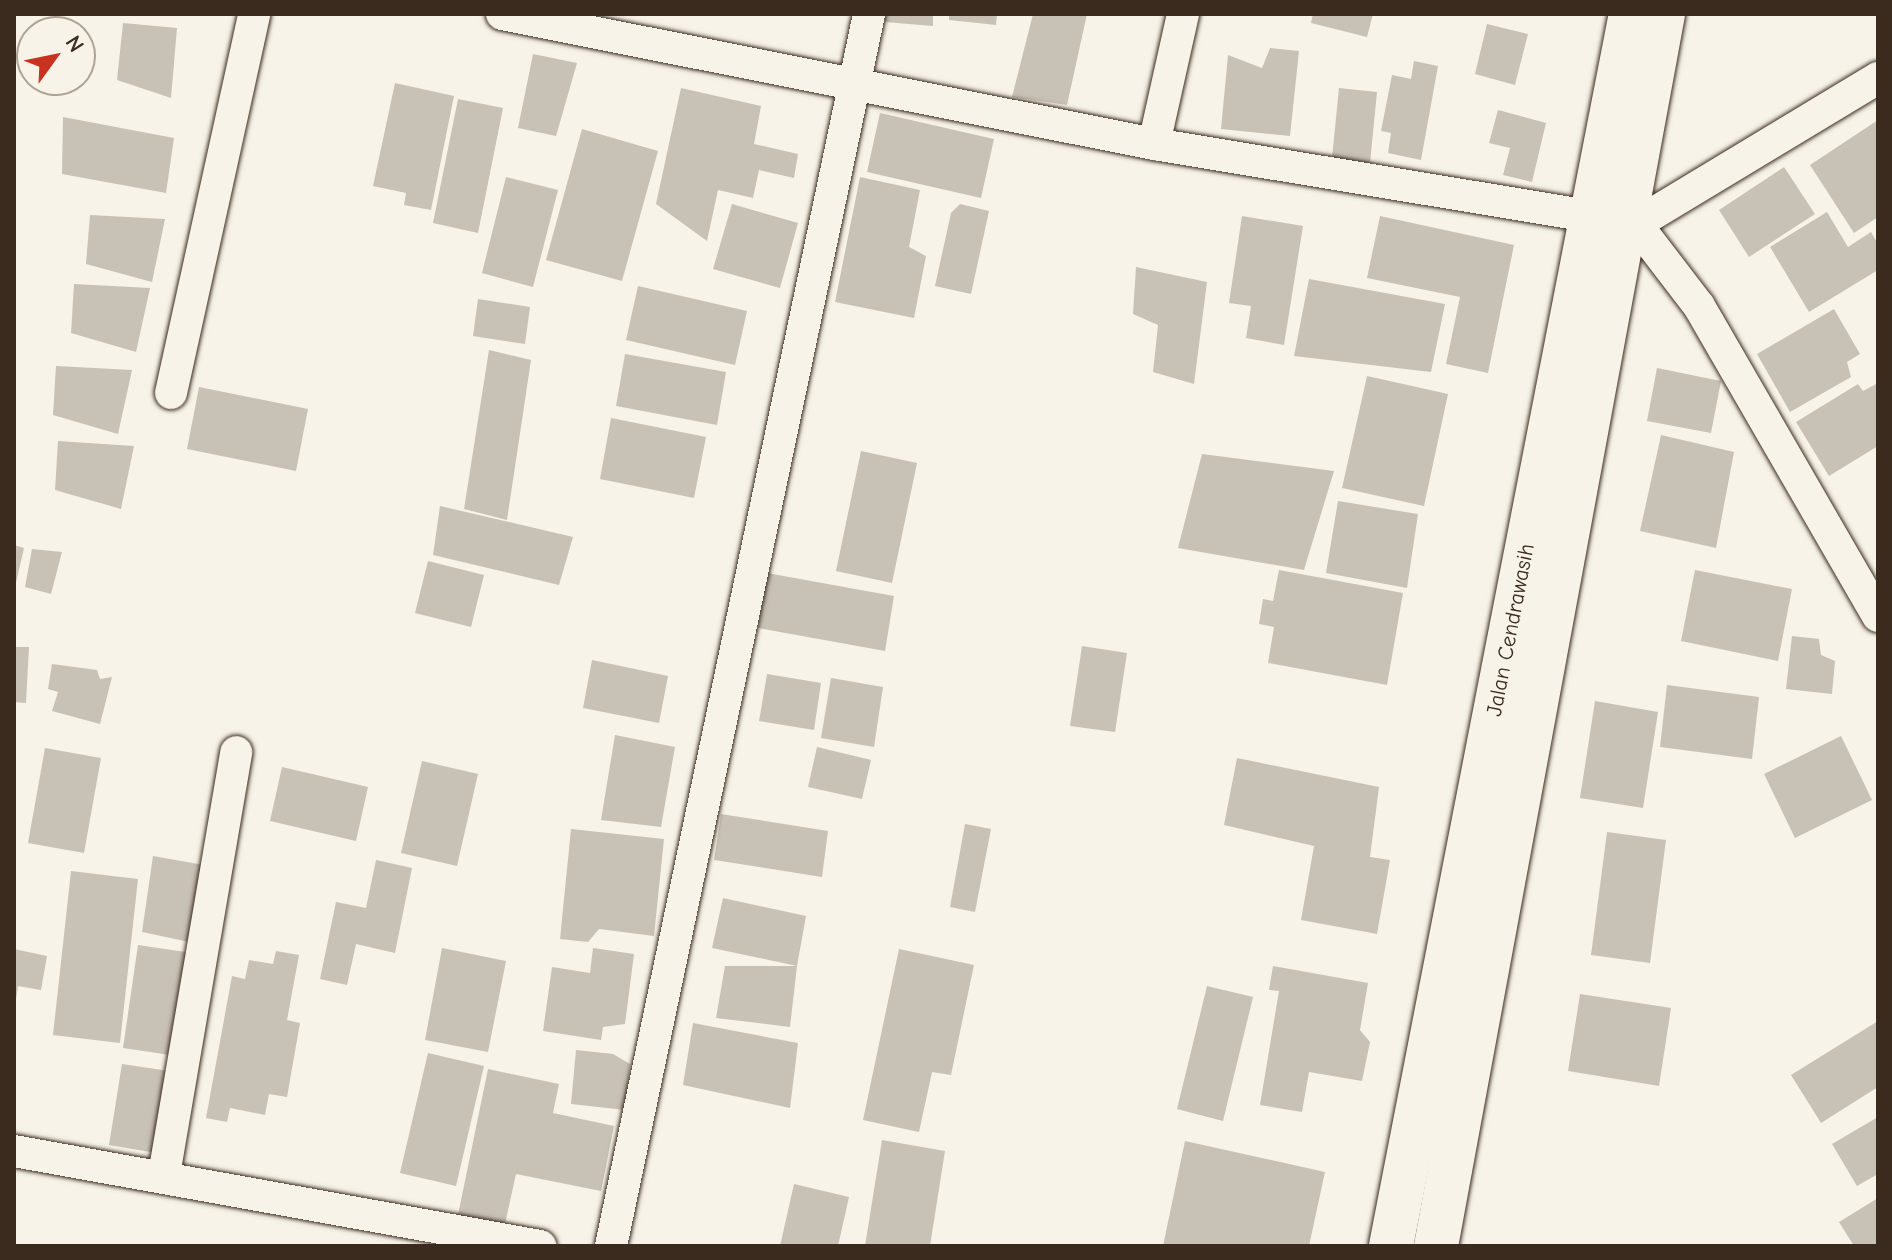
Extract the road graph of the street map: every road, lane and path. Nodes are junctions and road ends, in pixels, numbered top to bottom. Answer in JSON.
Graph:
{"nodes":[{"id":1,"x":254,"y":14,"type":"edge"},
{"id":2,"x":502,"y":14,"type":"edge"},
{"id":3,"x":869,"y":14,"type":"edge"},
{"id":4,"x":1183,"y":14,"type":"edge"},
{"id":5,"x":1631,"y":14,"type":"edge"},
{"id":6,"x":1663,"y":14,"type":"edge"},
{"id":7,"x":1878,"y":78,"type":"edge"},
{"id":8,"x":855,"y":81,"type":"junction"},
{"id":9,"x":1154,"y":144,"type":"junction"},
{"id":10,"x":1616,"y":221,"type":"junction"},
{"id":11,"x":171,"y":393,"type":"dead end"},
{"id":12,"x":1878,"y":616,"type":"edge"},
{"id":13,"x":236,"y":752,"type":"dead end"},
{"id":14,"x":14,"y":1151,"type":"edge"},
{"id":15,"x":164,"y":1175,"type":"junction"},
{"id":16,"x":466,"y":1239,"type":"edge"},
{"id":17,"x":540,"y":1246,"type":"edge"},
{"id":18,"x":611,"y":1246,"type":"edge"},
{"id":19,"x":1391,"y":1246,"type":"edge"},
{"id":20,"x":1436,"y":1246,"type":"edge"}],
"edges":[{"from":1,"to":11,"type":"street"},
{"from":2,"to":8,"type":"street"},
{"from":3,"to":8,"type":"street"},
{"from":4,"to":9,"type":"street"},
{"from":5,"to":10,"type":"main road","name":"Jalan Cendrawasih"},
{"from":6,"to":10,"type":"main road","name":"Jalan Cendrawasih"},
{"from":7,"to":10,"type":"street"},
{"from":8,"to":9,"type":"street"},
{"from":8,"to":18,"type":"street"},
{"from":9,"to":10,"type":"street"},
{"from":10,"to":12,"type":"street"},
{"from":10,"to":19,"type":"main road","name":"Jalan Cendrawasih"},
{"from":10,"to":20,"type":"main road","name":"Jalan Cendrawasih"},
{"from":13,"to":15,"type":"street"},
{"from":14,"to":15,"type":"street"},
{"from":15,"to":16,"type":"street"},
{"from":16,"to":17,"type":"street"}]}
